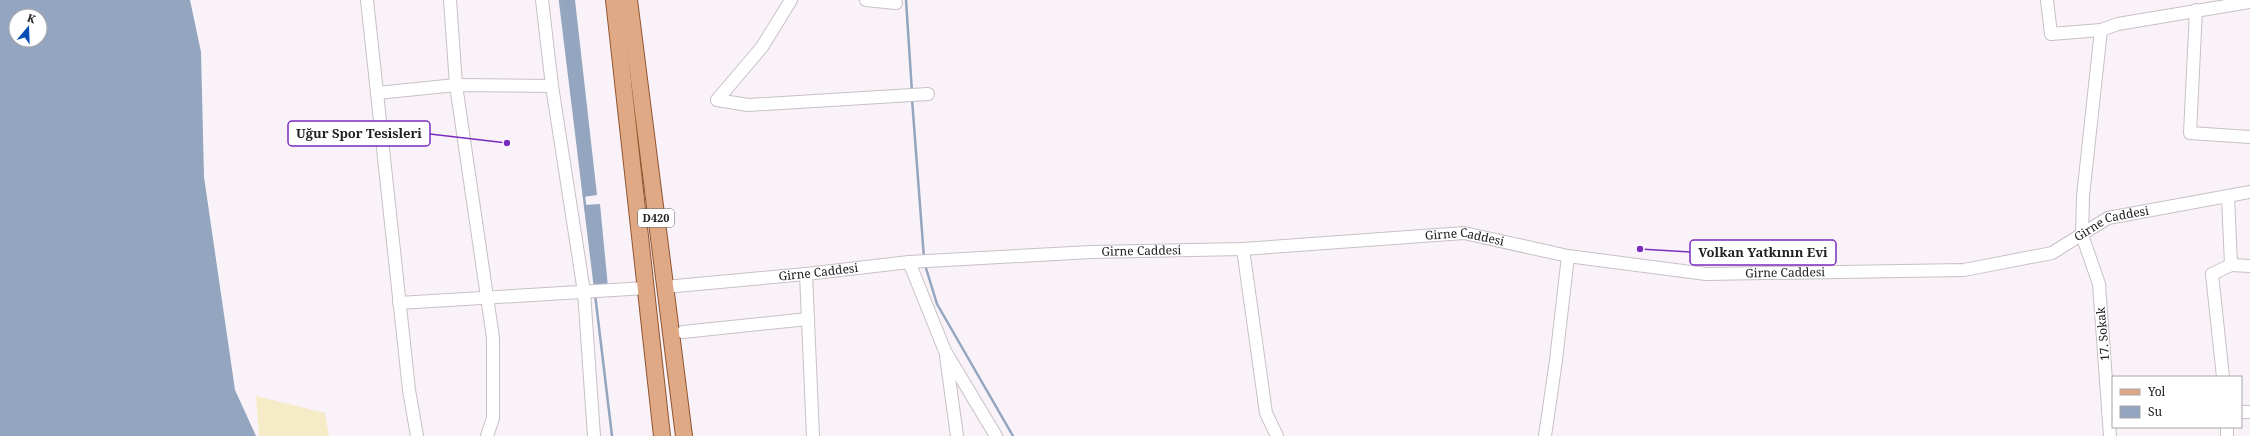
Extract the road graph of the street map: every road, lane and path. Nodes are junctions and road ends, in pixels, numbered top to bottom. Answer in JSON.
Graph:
{"nodes":[{"id":1,"x":367,"y":0,"type":"edge"},
{"id":2,"x":450,"y":0,"type":"edge"},
{"id":3,"x":542,"y":0,"type":"edge"},
{"id":4,"x":614,"y":0,"type":"edge"},
{"id":5,"x":629,"y":0,"type":"edge"},
{"id":6,"x":791,"y":0,"type":"edge"},
{"id":7,"x":866,"y":0,"type":"edge"},
{"id":8,"x":2047,"y":0,"type":"edge"},
{"id":9,"x":2250,"y":2,"type":"edge"},
{"id":10,"x":896,"y":3,"type":"dead end"},
{"id":11,"x":2196,"y":10,"type":"junction"},
{"id":12,"x":2101,"y":30,"type":"junction"},
{"id":13,"x":456,"y":85,"type":"junction"},
{"id":14,"x":552,"y":86,"type":"junction"},
{"id":15,"x":377,"y":93,"type":"junction"},
{"id":16,"x":928,"y":94,"type":"dead end"},
{"id":17,"x":2250,"y":137,"type":"edge"},
{"id":18,"x":2250,"y":192,"type":"edge"},
{"id":19,"x":2228,"y":196,"type":"junction"},
{"id":20,"x":2082,"y":235,"type":"junction"},
{"id":21,"x":1244,"y":249,"type":"junction"},
{"id":22,"x":1568,"y":256,"type":"junction"},
{"id":23,"x":909,"y":262,"type":"junction"},
{"id":24,"x":2231,"y":265,"type":"junction"},
{"id":25,"x":2250,"y":266,"type":"edge"},
{"id":26,"x":806,"y":274,"type":"junction"},
{"id":27,"x":665,"y":287,"type":"junction"},
{"id":28,"x":646,"y":288,"type":"junction"},
{"id":29,"x":584,"y":292,"type":"junction"},
{"id":30,"x":486,"y":298,"type":"junction"},
{"id":31,"x":399,"y":303,"type":"junction"},
{"id":32,"x":808,"y":319,"type":"junction"},
{"id":33,"x":683,"y":332,"type":"dead end"},
{"id":34,"x":945,"y":351,"type":"junction"},
{"id":35,"x":2223,"y":376,"type":"edge"},
{"id":36,"x":2111,"y":408,"type":"edge"},
{"id":37,"x":417,"y":436,"type":"edge"},
{"id":38,"x":486,"y":436,"type":"edge"},
{"id":39,"x":594,"y":436,"type":"edge"},
{"id":40,"x":662,"y":436,"type":"edge"},
{"id":41,"x":684,"y":436,"type":"edge"},
{"id":42,"x":813,"y":436,"type":"edge"},
{"id":43,"x":957,"y":436,"type":"edge"},
{"id":44,"x":996,"y":436,"type":"edge"},
{"id":45,"x":1277,"y":436,"type":"edge"},
{"id":46,"x":1545,"y":436,"type":"edge"},
{"id":47,"x":2110,"y":436,"type":"edge"}],
"edges":[{"from":1,"to":15,"type":"street"},
{"from":2,"to":13,"type":"street"},
{"from":3,"to":14,"type":"street"},
{"from":4,"to":28,"type":"main road","number":"D420"},
{"from":5,"to":27,"type":"main road","number":"D420"},
{"from":6,"to":16,"type":"street"},
{"from":7,"to":10,"type":"street"},
{"from":8,"to":12,"type":"street"},
{"from":9,"to":11,"type":"street"},
{"from":11,"to":12,"type":"street"},
{"from":11,"to":17,"type":"street"},
{"from":12,"to":20,"type":"street"},
{"from":13,"to":14,"type":"street"},
{"from":13,"to":15,"type":"street"},
{"from":13,"to":30,"type":"street"},
{"from":14,"to":29,"type":"street"},
{"from":15,"to":31,"type":"street"},
{"from":18,"to":19,"type":"street","name":"Girne Caddesi"},
{"from":19,"to":20,"type":"street","name":"Girne Caddesi"},
{"from":19,"to":24,"type":"street"},
{"from":20,"to":22,"type":"street","name":"Girne Caddesi"},
{"from":20,"to":36,"type":"street","name":"17. Sokak"},
{"from":21,"to":22,"type":"street","name":"Girne Caddesi"},
{"from":21,"to":23,"type":"street","name":"Girne Caddesi"},
{"from":21,"to":45,"type":"street"},
{"from":22,"to":46,"type":"street"},
{"from":23,"to":26,"type":"street","name":"Girne Caddesi"},
{"from":23,"to":34,"type":"street"},
{"from":24,"to":25,"type":"street"},
{"from":24,"to":35,"type":"street"},
{"from":26,"to":27,"type":"street","name":"Girne Caddesi"},
{"from":26,"to":32,"type":"street"},
{"from":27,"to":41,"type":"main road","number":"D420"},
{"from":28,"to":29,"type":"street"},
{"from":28,"to":40,"type":"main road","number":"D420"},
{"from":29,"to":30,"type":"street"},
{"from":29,"to":39,"type":"street"},
{"from":30,"to":31,"type":"street"},
{"from":30,"to":38,"type":"street"},
{"from":31,"to":37,"type":"street"},
{"from":32,"to":33,"type":"street"},
{"from":32,"to":42,"type":"street"},
{"from":34,"to":43,"type":"street"},
{"from":34,"to":44,"type":"street"},
{"from":36,"to":47,"type":"street","name":"17. Sokak"}]}
